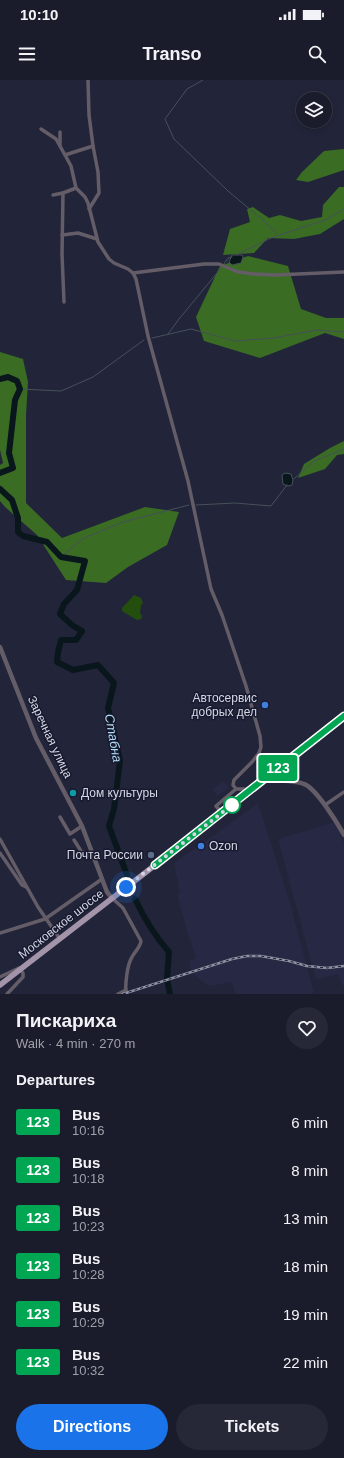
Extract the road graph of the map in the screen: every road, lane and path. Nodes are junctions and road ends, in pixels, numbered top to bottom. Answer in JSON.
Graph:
{"nodes":[{"id":1,"x":88,"y":80,"type":"edge"},
{"id":2,"x":41,"y":129,"type":"dead end"},
{"id":3,"x":60,"y":132,"type":"dead end"},
{"id":4,"x":60,"y":146,"type":"junction"},
{"id":5,"x":93,"y":146,"type":"junction"},
{"id":6,"x":65,"y":155,"type":"junction"},
{"id":7,"x":76,"y":188,"type":"junction"},
{"id":8,"x":63,"y":192,"type":"junction"},
{"id":9,"x":53,"y":195,"type":"dead end"},
{"id":10,"x":89,"y":209,"type":"junction"},
{"id":11,"x":62,"y":235,"type":"junction"},
{"id":12,"x":97,"y":239,"type":"junction"},
{"id":13,"x":344,"y":272,"type":"edge"},
{"id":14,"x":133,"y":273,"type":"junction"},
{"id":15,"x":64,"y":302,"type":"dead end"},
{"id":16,"x":0,"y":647,"type":"edge"},
{"id":17,"x":344,"y":716,"type":"edge"},
{"id":18,"x":267,"y":777,"type":"junction"},
{"id":19,"x":236,"y":789,"type":"junction"},
{"id":20,"x":248,"y":792,"type":"junction"},
{"id":21,"x":344,"y":792,"type":"edge"},
{"id":22,"x":325,"y":805,"type":"junction"},
{"id":23,"x":222,"y":813,"type":"junction"},
{"id":24,"x":60,"y":817,"type":"dead end"},
{"id":25,"x":82,"y":826,"type":"junction"},
{"id":26,"x":344,"y":835,"type":"edge"},
{"id":27,"x":0,"y":839,"type":"edge"},
{"id":28,"x":74,"y":840,"type":"dead end"},
{"id":29,"x":0,"y":854,"type":"edge"},
{"id":30,"x":94,"y":858,"type":"junction"},
{"id":31,"x":102,"y":879,"type":"junction"},
{"id":32,"x":26,"y":887,"type":"junction"},
{"id":33,"x":114,"y":896,"type":"junction"},
{"id":34,"x":45,"y":919,"type":"junction"},
{"id":35,"x":0,"y":933,"type":"edge"},
{"id":36,"x":60,"y":939,"type":"junction"},
{"id":37,"x":20,"y":969,"type":"junction"},
{"id":38,"x":0,"y":977,"type":"edge"},
{"id":39,"x":0,"y":985,"type":"edge"},
{"id":40,"x":126,"y":992,"type":"edge"},
{"id":41,"x":7,"y":994,"type":"edge"},
{"id":42,"x":118,"y":994,"type":"edge"}],
"edges":[{"from":1,"to":5,"type":"street"},
{"from":2,"to":4,"type":"street"},
{"from":3,"to":4,"type":"street"},
{"from":4,"to":6,"type":"street"},
{"from":5,"to":6,"type":"street"},
{"from":5,"to":10,"type":"street"},
{"from":6,"to":7,"type":"street"},
{"from":7,"to":8,"type":"street"},
{"from":7,"to":10,"type":"street"},
{"from":8,"to":9,"type":"street"},
{"from":8,"to":11,"type":"street"},
{"from":10,"to":12,"type":"street"},
{"from":11,"to":12,"type":"street"},
{"from":11,"to":15,"type":"street"},
{"from":12,"to":14,"type":"street"},
{"from":13,"to":14,"type":"street"},
{"from":14,"to":19,"type":"street"},
{"from":16,"to":25,"type":"street","name":"Заречная улица"},
{"from":17,"to":18,"type":"main road"},
{"from":18,"to":20,"type":"main road"},
{"from":18,"to":22,"type":"street"},
{"from":19,"to":20,"type":"street"},
{"from":19,"to":23,"type":"street"},
{"from":20,"to":23,"type":"main road"},
{"from":21,"to":22,"type":"street"},
{"from":22,"to":26,"type":"street"},
{"from":23,"to":33,"type":"main road","name":"Московское шоссе"},
{"from":24,"to":25,"type":"street"},
{"from":25,"to":30,"type":"street","name":"Заречная улица"},
{"from":27,"to":32,"type":"street"},
{"from":28,"to":30,"type":"street"},
{"from":29,"to":32,"type":"street"},
{"from":30,"to":31,"type":"street","name":"Заречная улица"},
{"from":31,"to":33,"type":"street","name":"Заречная улица"},
{"from":31,"to":34,"type":"street"},
{"from":32,"to":34,"type":"street"},
{"from":33,"to":36,"type":"main road","name":"Московское шоссе"},
{"from":33,"to":40,"type":"street"},
{"from":34,"to":35,"type":"street"},
{"from":34,"to":36,"type":"street"},
{"from":36,"to":37,"type":"main road","name":"Московское шоссе"},
{"from":37,"to":38,"type":"street"},
{"from":37,"to":39,"type":"main road","name":"Московское шоссе"},
{"from":37,"to":41,"type":"street"},
{"from":40,"to":42,"type":"street"}]}
